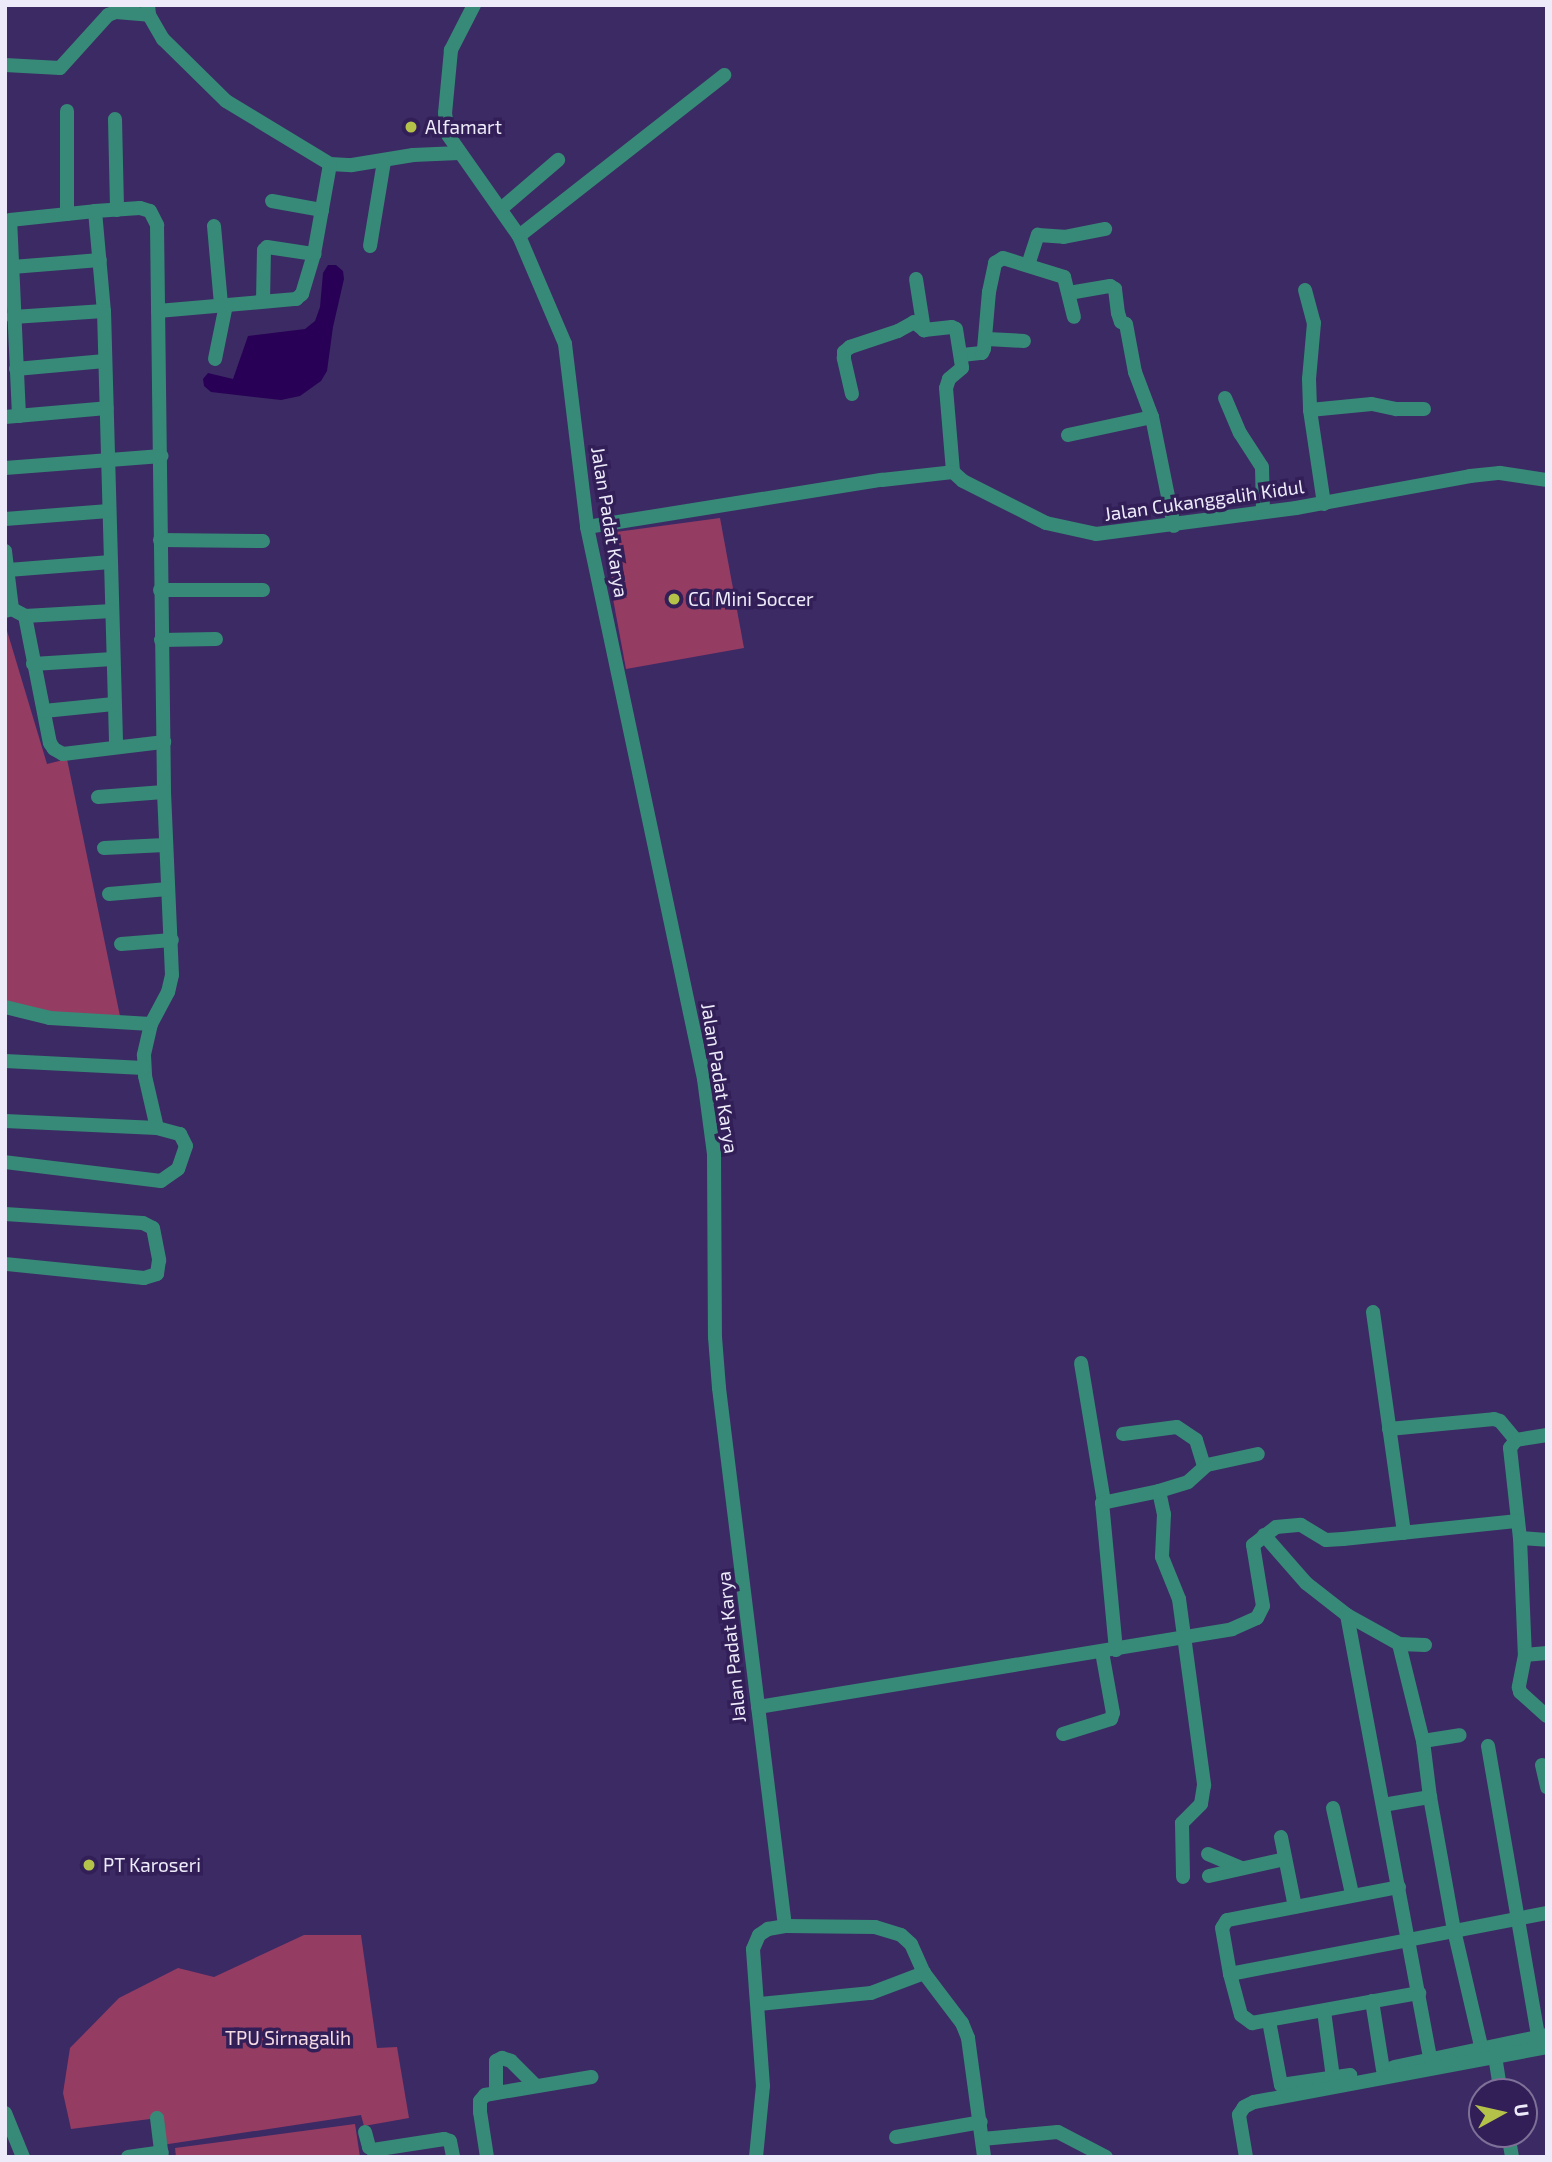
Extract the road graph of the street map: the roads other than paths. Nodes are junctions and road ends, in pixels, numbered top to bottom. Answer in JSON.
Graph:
{"nodes":[{"id":1,"x":474,"y":5,"type":"edge"},
{"id":2,"x":148,"y":10,"type":"edge"},
{"id":3,"x":5,"y":65,"type":"edge"},
{"id":4,"x":724,"y":75,"type":"dead end"},
{"id":5,"x":66,"y":111,"type":"dead end"},
{"id":6,"x":115,"y":120,"type":"dead end"},
{"id":7,"x":458,"y":153,"type":"junction"},
{"id":8,"x":558,"y":160,"type":"dead end"},
{"id":9,"x":384,"y":161,"type":"junction"},
{"id":10,"x":330,"y":164,"type":"junction"},
{"id":11,"x":272,"y":201,"type":"dead end"},
{"id":12,"x":502,"y":208,"type":"junction"},
{"id":13,"x":117,"y":210,"type":"junction"},
{"id":14,"x":322,"y":210,"type":"junction"},
{"id":15,"x":95,"y":211,"type":"junction"},
{"id":16,"x":67,"y":214,"type":"junction"},
{"id":17,"x":214,"y":226,"type":"dead end"},
{"id":18,"x":1105,"y":229,"type":"dead end"},
{"id":19,"x":519,"y":236,"type":"junction"},
{"id":20,"x":370,"y":246,"type":"dead end"},
{"id":21,"x":314,"y":254,"type":"junction"},
{"id":22,"x":100,"y":260,"type":"junction"},
{"id":23,"x":1028,"y":265,"type":"junction"},
{"id":24,"x":12,"y":267,"type":"junction"},
{"id":25,"x":916,"y":279,"type":"dead end"},
{"id":26,"x":9,"y":285,"type":"edge"},
{"id":27,"x":1305,"y":290,"type":"dead end"},
{"id":28,"x":1069,"y":293,"type":"junction"},
{"id":29,"x":263,"y":301,"type":"junction"},
{"id":30,"x":223,"y":305,"type":"junction"},
{"id":31,"x":158,"y":311,"type":"junction"},
{"id":32,"x":104,"y":312,"type":"junction"},
{"id":33,"x":13,"y":317,"type":"junction"},
{"id":34,"x":1074,"y":317,"type":"dead end"},
{"id":35,"x":924,"y":330,"type":"junction"},
{"id":36,"x":987,"y":339,"type":"junction"},
{"id":37,"x":1024,"y":341,"type":"dead end"},
{"id":38,"x":962,"y":355,"type":"junction"},
{"id":39,"x":215,"y":359,"type":"dead end"},
{"id":40,"x":105,"y":361,"type":"junction"},
{"id":41,"x":16,"y":369,"type":"junction"},
{"id":42,"x":852,"y":394,"type":"dead end"},
{"id":43,"x":1225,"y":398,"type":"dead end"},
{"id":44,"x":107,"y":408,"type":"junction"},
{"id":45,"x":1424,"y":408,"type":"dead end"},
{"id":46,"x":1310,"y":410,"type":"junction"},
{"id":47,"x":12,"y":417,"type":"edge"},
{"id":48,"x":1152,"y":417,"type":"junction"},
{"id":49,"x":1068,"y":435,"type":"dead end"},
{"id":50,"x":162,"y":456,"type":"junction"},
{"id":51,"x":108,"y":459,"type":"junction"},
{"id":52,"x":5,"y":468,"type":"edge"},
{"id":53,"x":953,"y":472,"type":"junction"},
{"id":54,"x":1547,"y":480,"type":"edge"},
{"id":55,"x":1324,"y":504,"type":"junction"},
{"id":56,"x":109,"y":511,"type":"junction"},
{"id":57,"x":1263,"y":512,"type":"junction"},
{"id":58,"x":5,"y":519,"type":"edge"},
{"id":59,"x":1174,"y":526,"type":"junction"},
{"id":60,"x":587,"y":527,"type":"junction"},
{"id":61,"x":160,"y":540,"type":"junction"},
{"id":62,"x":263,"y":541,"type":"dead end"},
{"id":63,"x":5,"y":551,"type":"edge"},
{"id":64,"x":111,"y":562,"type":"junction"},
{"id":65,"x":8,"y":569,"type":"junction"},
{"id":66,"x":160,"y":590,"type":"junction"},
{"id":67,"x":263,"y":590,"type":"dead end"},
{"id":68,"x":112,"y":611,"type":"junction"},
{"id":69,"x":14,"y":612,"type":"edge"},
{"id":70,"x":216,"y":639,"type":"dead end"},
{"id":71,"x":161,"y":640,"type":"junction"},
{"id":72,"x":113,"y":659,"type":"junction"},
{"id":73,"x":33,"y":664,"type":"junction"},
{"id":74,"x":114,"y":704,"type":"junction"},
{"id":75,"x":44,"y":712,"type":"junction"},
{"id":76,"x":164,"y":742,"type":"junction"},
{"id":77,"x":116,"y":747,"type":"junction"},
{"id":78,"x":164,"y":792,"type":"junction"},
{"id":79,"x":98,"y":797,"type":"dead end"},
{"id":80,"x":166,"y":845,"type":"junction"},
{"id":81,"x":104,"y":848,"type":"dead end"},
{"id":82,"x":169,"y":889,"type":"junction"},
{"id":83,"x":109,"y":894,"type":"dead end"},
{"id":84,"x":172,"y":940,"type":"junction"},
{"id":85,"x":121,"y":944,"type":"dead end"},
{"id":86,"x":5,"y":1007,"type":"edge"},
{"id":87,"x":151,"y":1024,"type":"junction"},
{"id":88,"x":5,"y":1061,"type":"edge"},
{"id":89,"x":144,"y":1068,"type":"junction"},
{"id":90,"x":5,"y":1121,"type":"edge"},
{"id":91,"x":157,"y":1128,"type":"junction"},
{"id":92,"x":5,"y":1162,"type":"edge"},
{"id":93,"x":5,"y":1214,"type":"edge"},
{"id":94,"x":5,"y":1264,"type":"edge"},
{"id":95,"x":1373,"y":1312,"type":"dead end"},
{"id":96,"x":1081,"y":1363,"type":"dead end"},
{"id":97,"x":1388,"y":1429,"type":"junction"},
{"id":98,"x":1123,"y":1434,"type":"dead end"},
{"id":99,"x":1547,"y":1435,"type":"edge"},
{"id":100,"x":1516,"y":1440,"type":"junction"},
{"id":101,"x":1258,"y":1454,"type":"dead end"},
{"id":102,"x":1204,"y":1466,"type":"junction"},
{"id":103,"x":1159,"y":1491,"type":"junction"},
{"id":104,"x":1104,"y":1502,"type":"junction"},
{"id":105,"x":1518,"y":1521,"type":"junction"},
{"id":106,"x":1404,"y":1533,"type":"junction"},
{"id":107,"x":1264,"y":1535,"type":"junction"},
{"id":108,"x":1520,"y":1538,"type":"junction"},
{"id":109,"x":1547,"y":1540,"type":"edge"},
{"id":110,"x":1347,"y":1615,"type":"junction"},
{"id":111,"x":1183,"y":1638,"type":"junction"},
{"id":112,"x":1399,"y":1644,"type":"junction"},
{"id":113,"x":1425,"y":1645,"type":"dead end"},
{"id":114,"x":1109,"y":1651,"type":"junction"},
{"id":115,"x":1547,"y":1653,"type":"edge"},
{"id":116,"x":1525,"y":1655,"type":"junction"},
{"id":117,"x":758,"y":1707,"type":"junction"},
{"id":118,"x":1547,"y":1716,"type":"edge"},
{"id":119,"x":1063,"y":1734,"type":"dead end"},
{"id":120,"x":1460,"y":1735,"type":"dead end"},
{"id":121,"x":1423,"y":1741,"type":"junction"},
{"id":122,"x":1488,"y":1745,"type":"dead end"},
{"id":123,"x":1542,"y":1765,"type":"dead end"},
{"id":124,"x":1547,"y":1787,"type":"edge"},
{"id":125,"x":1430,"y":1797,"type":"junction"},
{"id":126,"x":1383,"y":1805,"type":"junction"},
{"id":127,"x":1333,"y":1808,"type":"dead end"},
{"id":128,"x":1281,"y":1837,"type":"dead end"},
{"id":129,"x":1208,"y":1854,"type":"dead end"},
{"id":130,"x":1285,"y":1859,"type":"junction"},
{"id":131,"x":1241,"y":1868,"type":"junction"},
{"id":132,"x":1209,"y":1876,"type":"dead end"},
{"id":133,"x":1183,"y":1877,"type":"dead end"},
{"id":134,"x":1399,"y":1887,"type":"junction"},
{"id":135,"x":1352,"y":1894,"type":"junction"},
{"id":136,"x":1295,"y":1907,"type":"junction"},
{"id":137,"x":1547,"y":1913,"type":"edge"},
{"id":138,"x":1516,"y":1919,"type":"junction"},
{"id":139,"x":785,"y":1926,"type":"junction"},
{"id":140,"x":1454,"y":1930,"type":"junction"},
{"id":141,"x":1408,"y":1940,"type":"junction"},
{"id":142,"x":924,"y":1973,"type":"junction"},
{"id":143,"x":1230,"y":1974,"type":"junction"},
{"id":144,"x":1419,"y":1993,"type":"junction"},
{"id":145,"x":1372,"y":2001,"type":"junction"},
{"id":146,"x":760,"y":2004,"type":"junction"},
{"id":147,"x":1324,"y":2011,"type":"junction"},
{"id":148,"x":1269,"y":2021,"type":"junction"},
{"id":149,"x":1544,"y":2039,"type":"edge"},
{"id":150,"x":1481,"y":2046,"type":"junction"},
{"id":151,"x":1495,"y":2056,"type":"junction"},
{"id":152,"x":1430,"y":2058,"type":"junction"},
{"id":153,"x":1383,"y":2070,"type":"junction"},
{"id":154,"x":591,"y":2077,"type":"dead end"},
{"id":155,"x":1333,"y":2078,"type":"junction"},
{"id":156,"x":1499,"y":2078,"type":"edge"},
{"id":157,"x":537,"y":2085,"type":"junction"},
{"id":158,"x":496,"y":2092,"type":"junction"},
{"id":159,"x":5,"y":2113,"type":"edge"},
{"id":160,"x":157,"y":2118,"type":"dead end"},
{"id":161,"x":981,"y":2122,"type":"junction"},
{"id":162,"x":365,"y":2132,"type":"dead end"},
{"id":163,"x":896,"y":2137,"type":"dead end"},
{"id":164,"x":982,"y":2139,"type":"junction"},
{"id":165,"x":404,"y":2151,"type":"edge"},
{"id":166,"x":162,"y":2154,"type":"edge"},
{"id":167,"x":23,"y":2157,"type":"edge"},
{"id":168,"x":128,"y":2157,"type":"edge"},
{"id":169,"x":453,"y":2157,"type":"edge"},
{"id":170,"x":487,"y":2157,"type":"edge"},
{"id":171,"x":756,"y":2157,"type":"edge"},
{"id":172,"x":984,"y":2157,"type":"edge"},
{"id":173,"x":1106,"y":2157,"type":"edge"},
{"id":174,"x":1246,"y":2157,"type":"edge"}],
"edges":[{"from":1,"to":7,"type":"street","name":"Jalan Padat Karya"},
{"from":2,"to":3,"type":"street"},
{"from":2,"to":10,"type":"street"},
{"from":4,"to":19,"type":"street"},
{"from":5,"to":16,"type":"street"},
{"from":6,"to":13,"type":"street"},
{"from":7,"to":9,"type":"street"},
{"from":7,"to":12,"type":"street","name":"Jalan Padat Karya"},
{"from":8,"to":12,"type":"street"},
{"from":9,"to":10,"type":"street"},
{"from":9,"to":20,"type":"street"},
{"from":10,"to":14,"type":"street"},
{"from":11,"to":14,"type":"street"},
{"from":12,"to":19,"type":"street","name":"Jalan Padat Karya"},
{"from":13,"to":15,"type":"street"},
{"from":13,"to":31,"type":"street"},
{"from":14,"to":21,"type":"street"},
{"from":15,"to":16,"type":"street"},
{"from":15,"to":22,"type":"street"},
{"from":16,"to":24,"type":"street"},
{"from":17,"to":30,"type":"street"},
{"from":18,"to":23,"type":"street"},
{"from":19,"to":60,"type":"street","name":"Jalan Padat Karya"},
{"from":21,"to":29,"type":"street"},
{"from":21,"to":29,"type":"street"},
{"from":22,"to":24,"type":"street"},
{"from":22,"to":32,"type":"street"},
{"from":23,"to":28,"type":"street"},
{"from":23,"to":36,"type":"street"},
{"from":24,"to":26,"type":"street"},
{"from":25,"to":35,"type":"street"},
{"from":26,"to":33,"type":"street"},
{"from":27,"to":46,"type":"street"},
{"from":28,"to":34,"type":"street"},
{"from":28,"to":48,"type":"street"},
{"from":29,"to":30,"type":"street"},
{"from":30,"to":31,"type":"street"},
{"from":30,"to":39,"type":"street"},
{"from":31,"to":50,"type":"street"},
{"from":32,"to":33,"type":"street"},
{"from":32,"to":40,"type":"street"},
{"from":33,"to":41,"type":"street"},
{"from":35,"to":38,"type":"street"},
{"from":35,"to":42,"type":"street"},
{"from":36,"to":37,"type":"street"},
{"from":36,"to":38,"type":"street"},
{"from":38,"to":53,"type":"street"},
{"from":40,"to":41,"type":"street"},
{"from":40,"to":44,"type":"street"},
{"from":41,"to":47,"type":"street"},
{"from":43,"to":57,"type":"street"},
{"from":44,"to":47,"type":"street"},
{"from":44,"to":51,"type":"street"},
{"from":45,"to":46,"type":"street"},
{"from":46,"to":55,"type":"street"},
{"from":48,"to":49,"type":"street"},
{"from":48,"to":59,"type":"street"},
{"from":50,"to":51,"type":"street"},
{"from":50,"to":61,"type":"street"},
{"from":51,"to":52,"type":"street"},
{"from":51,"to":56,"type":"street"},
{"from":53,"to":59,"type":"street","name":"Jalan Cukanggalih Kidul"},
{"from":53,"to":60,"type":"street"},
{"from":54,"to":55,"type":"street","name":"Jalan Cukanggalih Kidul"},
{"from":55,"to":57,"type":"street","name":"Jalan Cukanggalih Kidul"},
{"from":56,"to":58,"type":"street"},
{"from":56,"to":64,"type":"street"},
{"from":57,"to":59,"type":"street","name":"Jalan Cukanggalih Kidul"},
{"from":60,"to":117,"type":"street","name":"Jalan Padat Karya"},
{"from":61,"to":62,"type":"street"},
{"from":61,"to":66,"type":"street"},
{"from":63,"to":65,"type":"street"},
{"from":64,"to":65,"type":"street"},
{"from":64,"to":68,"type":"street"},
{"from":65,"to":69,"type":"street"},
{"from":66,"to":67,"type":"street"},
{"from":66,"to":71,"type":"street"},
{"from":68,"to":69,"type":"street"},
{"from":68,"to":72,"type":"street"},
{"from":69,"to":73,"type":"street"},
{"from":70,"to":71,"type":"street"},
{"from":71,"to":76,"type":"street"},
{"from":72,"to":73,"type":"street"},
{"from":72,"to":74,"type":"street"},
{"from":73,"to":75,"type":"street"},
{"from":74,"to":75,"type":"street"},
{"from":74,"to":77,"type":"street"},
{"from":75,"to":77,"type":"street"},
{"from":76,"to":77,"type":"street"},
{"from":76,"to":78,"type":"street"},
{"from":78,"to":79,"type":"street"},
{"from":78,"to":80,"type":"street"},
{"from":80,"to":81,"type":"street"},
{"from":80,"to":82,"type":"street"},
{"from":82,"to":83,"type":"street"},
{"from":82,"to":84,"type":"street"},
{"from":84,"to":85,"type":"street"},
{"from":84,"to":87,"type":"street"},
{"from":86,"to":87,"type":"street"},
{"from":87,"to":89,"type":"street"},
{"from":88,"to":89,"type":"street"},
{"from":89,"to":91,"type":"street"},
{"from":90,"to":91,"type":"street"},
{"from":91,"to":92,"type":"street"},
{"from":93,"to":94,"type":"street"},
{"from":95,"to":97,"type":"street"},
{"from":96,"to":104,"type":"street"},
{"from":97,"to":100,"type":"street"},
{"from":97,"to":106,"type":"street"},
{"from":98,"to":102,"type":"street"},
{"from":99,"to":100,"type":"street"},
{"from":100,"to":105,"type":"street"},
{"from":101,"to":102,"type":"street"},
{"from":102,"to":103,"type":"street"},
{"from":103,"to":104,"type":"street"},
{"from":103,"to":111,"type":"street"},
{"from":104,"to":114,"type":"street"},
{"from":105,"to":106,"type":"street"},
{"from":105,"to":108,"type":"street"},
{"from":106,"to":107,"type":"street"},
{"from":107,"to":110,"type":"street"},
{"from":107,"to":111,"type":"street"},
{"from":108,"to":109,"type":"street"},
{"from":108,"to":116,"type":"street"},
{"from":110,"to":112,"type":"street"},
{"from":110,"to":126,"type":"street"},
{"from":111,"to":114,"type":"street"},
{"from":111,"to":133,"type":"street"},
{"from":112,"to":113,"type":"street"},
{"from":112,"to":121,"type":"street"},
{"from":114,"to":117,"type":"street"},
{"from":114,"to":119,"type":"street"},
{"from":115,"to":116,"type":"street"},
{"from":116,"to":118,"type":"street"},
{"from":117,"to":139,"type":"street","name":"Jalan Padat Karya"},
{"from":120,"to":121,"type":"street"},
{"from":121,"to":125,"type":"street"},
{"from":122,"to":138,"type":"street"},
{"from":123,"to":124,"type":"street"},
{"from":125,"to":126,"type":"street"},
{"from":125,"to":140,"type":"street"},
{"from":126,"to":134,"type":"street"},
{"from":127,"to":135,"type":"street"},
{"from":128,"to":130,"type":"street"},
{"from":129,"to":131,"type":"street"},
{"from":130,"to":131,"type":"street"},
{"from":130,"to":136,"type":"street"},
{"from":131,"to":132,"type":"street"},
{"from":134,"to":135,"type":"street"},
{"from":134,"to":141,"type":"street"},
{"from":135,"to":136,"type":"street"},
{"from":136,"to":143,"type":"street"},
{"from":137,"to":138,"type":"street"},
{"from":138,"to":140,"type":"street"},
{"from":138,"to":149,"type":"street"},
{"from":139,"to":142,"type":"street"},
{"from":139,"to":146,"type":"street"},
{"from":140,"to":141,"type":"street"},
{"from":140,"to":150,"type":"street"},
{"from":141,"to":143,"type":"street"},
{"from":141,"to":144,"type":"street"},
{"from":142,"to":146,"type":"street"},
{"from":142,"to":161,"type":"street"},
{"from":143,"to":148,"type":"street"},
{"from":144,"to":145,"type":"street"},
{"from":144,"to":152,"type":"street"},
{"from":145,"to":147,"type":"street"},
{"from":145,"to":153,"type":"street"},
{"from":146,"to":171,"type":"street"},
{"from":147,"to":148,"type":"street"},
{"from":147,"to":155,"type":"street"},
{"from":148,"to":155,"type":"street"},
{"from":149,"to":150,"type":"street"},
{"from":149,"to":151,"type":"street"},
{"from":150,"to":152,"type":"street"},
{"from":151,"to":156,"type":"street"},
{"from":151,"to":174,"type":"street"},
{"from":152,"to":153,"type":"street"},
{"from":153,"to":155,"type":"street"},
{"from":154,"to":157,"type":"street"},
{"from":157,"to":158,"type":"street"},
{"from":157,"to":158,"type":"street"},
{"from":158,"to":170,"type":"street"},
{"from":159,"to":167,"type":"street"},
{"from":160,"to":166,"type":"street"},
{"from":161,"to":163,"type":"street"},
{"from":161,"to":164,"type":"street"},
{"from":162,"to":165,"type":"street"},
{"from":164,"to":172,"type":"street"},
{"from":164,"to":173,"type":"street"},
{"from":165,"to":169,"type":"street"},
{"from":166,"to":168,"type":"street"}]}
